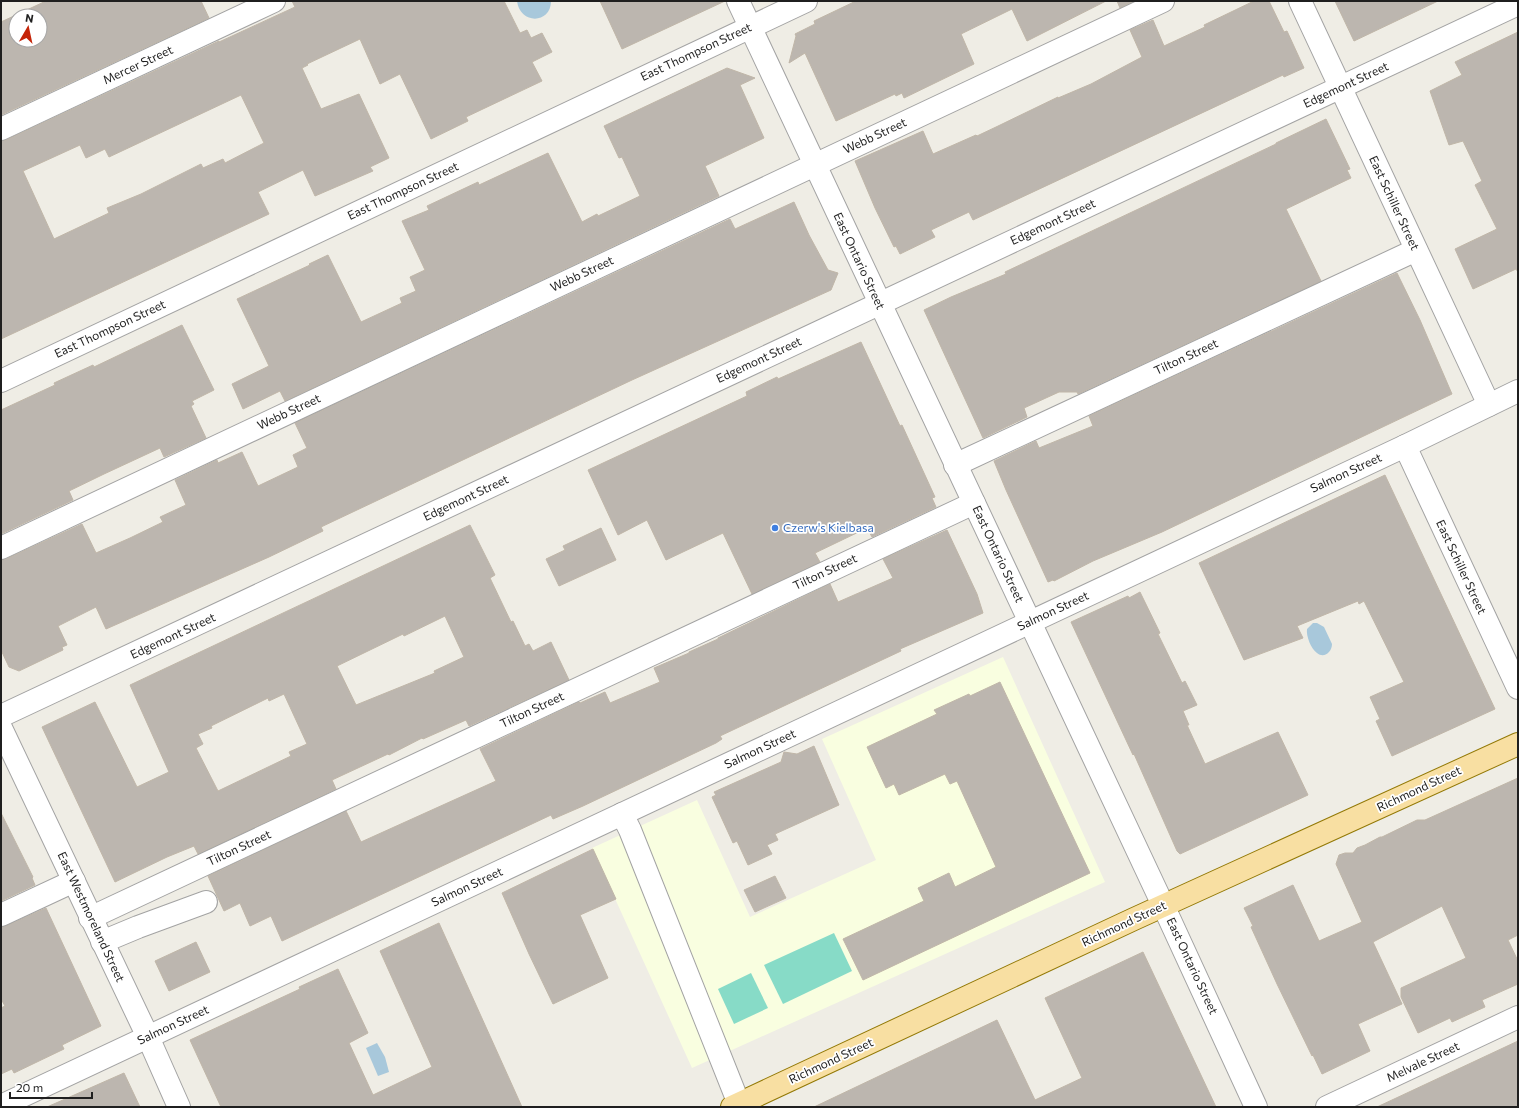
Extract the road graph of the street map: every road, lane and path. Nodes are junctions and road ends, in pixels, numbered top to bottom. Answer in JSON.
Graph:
{"nodes":[{"id":1,"x":274,"y":1,"type":"edge"},
{"id":2,"x":738,"y":1,"type":"edge"},
{"id":3,"x":806,"y":1,"type":"edge"},
{"id":4,"x":1163,"y":1,"type":"edge"},
{"id":5,"x":1300,"y":1,"type":"edge"},
{"id":6,"x":1518,"y":4,"type":"edge"},
{"id":7,"x":750,"y":27,"type":"junction"},
{"id":8,"x":1341,"y":88,"type":"junction"},
{"id":9,"x":1,"y":130,"type":"edge"},
{"id":10,"x":815,"y":165,"type":"junction"},
{"id":11,"x":1416,"y":250,"type":"junction"},
{"id":12,"x":879,"y":303,"type":"junction"},
{"id":13,"x":1,"y":381,"type":"edge"},
{"id":14,"x":1518,"y":391,"type":"edge"},
{"id":15,"x":1489,"y":405,"type":"junction"},
{"id":16,"x":1405,"y":446,"type":"junction"},
{"id":17,"x":955,"y":465,"type":"junction"},
{"id":18,"x":974,"y":503,"type":"junction"},
{"id":19,"x":1,"y":548,"type":"edge"},
{"id":20,"x":1029,"y":622,"type":"junction"},
{"id":21,"x":1518,"y":688,"type":"edge"},
{"id":22,"x":1,"y":716,"type":"edge"},
{"id":23,"x":1,"y":728,"type":"edge"},
{"id":24,"x":1518,"y":744,"type":"edge"},
{"id":25,"x":622,"y":814,"type":"junction"},
{"id":26,"x":74,"y":881,"type":"junction"},
{"id":27,"x":206,"y":902,"type":"dead end"},
{"id":28,"x":1163,"y":905,"type":"junction"},
{"id":29,"x":1,"y":915,"type":"edge"},
{"id":30,"x":90,"y":918,"type":"junction"},
{"id":31,"x":102,"y":942,"type":"junction"},
{"id":32,"x":1518,"y":1017,"type":"edge"},
{"id":33,"x":148,"y":1037,"type":"junction"},
{"id":34,"x":736,"y":1105,"type":"edge"},
{"id":35,"x":1,"y":1106,"type":"edge"},
{"id":36,"x":179,"y":1107,"type":"edge"},
{"id":37,"x":1256,"y":1107,"type":"edge"},
{"id":38,"x":1327,"y":1107,"type":"edge"}],
"edges":[{"from":1,"to":9,"type":"street","name":"Mercer Street"},
{"from":2,"to":7,"type":"street","name":"East Ontario Street"},
{"from":3,"to":7,"type":"street","name":"East Thompson Street"},
{"from":4,"to":10,"type":"street","name":"Webb Street"},
{"from":5,"to":8,"type":"street","name":"East Schiller Street"},
{"from":6,"to":8,"type":"street","name":"Edgemont Street"},
{"from":7,"to":10,"type":"street","name":"East Ontario Street"},
{"from":7,"to":13,"type":"street","name":"East Thompson Street"},
{"from":8,"to":11,"type":"street","name":"East Schiller Street"},
{"from":8,"to":12,"type":"street","name":"Edgemont Street"},
{"from":10,"to":12,"type":"street","name":"East Ontario Street"},
{"from":10,"to":19,"type":"street","name":"Webb Street"},
{"from":11,"to":15,"type":"street","name":"East Schiller Street"},
{"from":11,"to":17,"type":"street","name":"Tilton Street"},
{"from":12,"to":17,"type":"street","name":"East Ontario Street"},
{"from":12,"to":22,"type":"street","name":"Edgemont Street"},
{"from":14,"to":15,"type":"street","name":"Salmon Street"},
{"from":15,"to":16,"type":"street","name":"Salmon Street"},
{"from":16,"to":20,"type":"street","name":"Salmon Street"},
{"from":16,"to":21,"type":"street","name":"East Schiller Street"},
{"from":17,"to":18,"type":"street","name":"East Ontario Street"},
{"from":18,"to":20,"type":"street","name":"East Ontario Street"},
{"from":18,"to":30,"type":"street","name":"Tilton Street"},
{"from":20,"to":25,"type":"street","name":"Salmon Street"},
{"from":20,"to":28,"type":"street","name":"East Ontario Street"},
{"from":23,"to":26,"type":"street","name":"East Westmoreland Street"},
{"from":24,"to":28,"type":"main road","name":"Richmond Street"},
{"from":25,"to":33,"type":"street","name":"Salmon Street"},
{"from":25,"to":34,"type":"street"},
{"from":26,"to":29,"type":"street"},
{"from":26,"to":30,"type":"street","name":"East Westmoreland Street"},
{"from":27,"to":31,"type":"street"},
{"from":28,"to":34,"type":"main road","name":"Richmond Street"},
{"from":28,"to":37,"type":"street","name":"East Ontario Street"},
{"from":30,"to":31,"type":"street","name":"East Westmoreland Street"},
{"from":31,"to":33,"type":"street","name":"East Westmoreland Street"},
{"from":32,"to":38,"type":"street","name":"Melvale Street"},
{"from":33,"to":35,"type":"street","name":"Salmon Street"},
{"from":33,"to":36,"type":"street","name":"East Westmoreland Street"}]}
